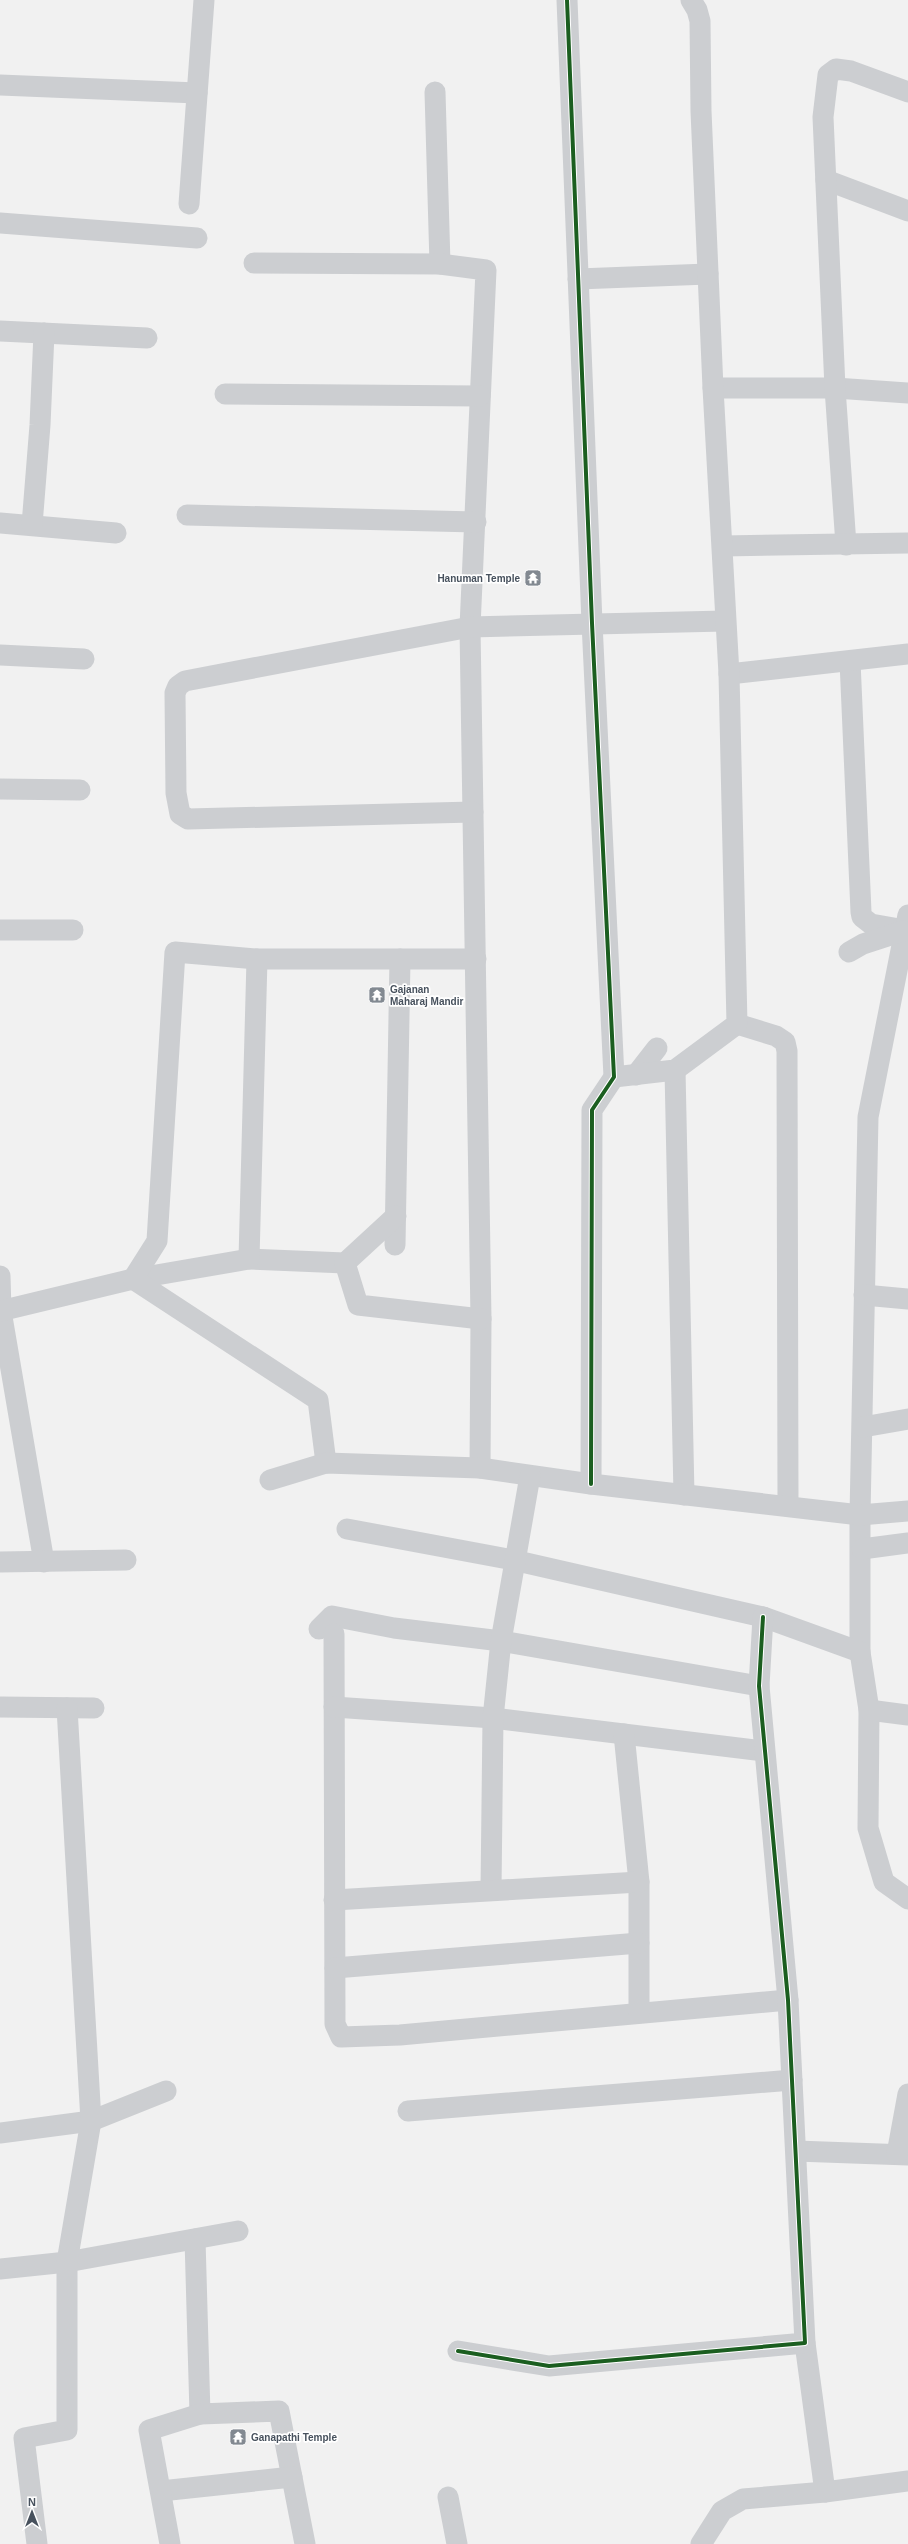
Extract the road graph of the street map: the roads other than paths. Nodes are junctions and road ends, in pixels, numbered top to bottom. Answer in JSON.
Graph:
{"nodes":[{"id":1,"x":204,"y":0,"type":"edge"},
{"id":2,"x":567,"y":0,"type":"edge"},
{"id":3,"x":691,"y":0,"type":"edge"},
{"id":4,"x":0,"y":85,"type":"edge"},
{"id":5,"x":435,"y":92,"type":"dead end"},
{"id":6,"x":908,"y":92,"type":"edge"},
{"id":7,"x":197,"y":93,"type":"junction"},
{"id":8,"x":826,"y":180,"type":"junction"},
{"id":9,"x":189,"y":204,"type":"dead end"},
{"id":10,"x":908,"y":211,"type":"edge"},
{"id":11,"x":0,"y":223,"type":"edge"},
{"id":12,"x":197,"y":238,"type":"dead end"},
{"id":13,"x":254,"y":263,"type":"dead end"},
{"id":14,"x":440,"y":264,"type":"junction"},
{"id":15,"x":708,"y":274,"type":"junction"},
{"id":16,"x":578,"y":279,"type":"junction"},
{"id":17,"x":0,"y":331,"type":"edge"},
{"id":18,"x":44,"y":333,"type":"junction"},
{"id":19,"x":147,"y":338,"type":"dead end"},
{"id":20,"x":713,"y":388,"type":"junction"},
{"id":21,"x":835,"y":388,"type":"junction"},
{"id":22,"x":908,"y":393,"type":"edge"},
{"id":23,"x":225,"y":394,"type":"dead end"},
{"id":24,"x":480,"y":396,"type":"junction"},
{"id":25,"x":187,"y":515,"type":"dead end"},
{"id":26,"x":476,"y":522,"type":"junction"},
{"id":27,"x":0,"y":523,"type":"edge"},
{"id":28,"x":32,"y":525,"type":"junction"},
{"id":29,"x":116,"y":532,"type":"dead end"},
{"id":30,"x":908,"y":543,"type":"edge"},
{"id":31,"x":846,"y":544,"type":"junction"},
{"id":32,"x":723,"y":546,"type":"junction"},
{"id":33,"x":725,"y":621,"type":"junction"},
{"id":34,"x":592,"y":623,"type":"junction"},
{"id":35,"x":470,"y":627,"type":"junction"},
{"id":36,"x":908,"y":654,"type":"edge"},
{"id":37,"x":0,"y":655,"type":"edge"},
{"id":38,"x":84,"y":659,"type":"dead end"},
{"id":39,"x":850,"y":661,"type":"junction"},
{"id":40,"x":729,"y":674,"type":"junction"},
{"id":41,"x":0,"y":789,"type":"edge"},
{"id":42,"x":80,"y":790,"type":"dead end"},
{"id":43,"x":473,"y":812,"type":"junction"},
{"id":44,"x":906,"y":922,"type":"edge"},
{"id":45,"x":0,"y":930,"type":"edge"},
{"id":46,"x":73,"y":930,"type":"dead end"},
{"id":47,"x":849,"y":952,"type":"dead end"},
{"id":48,"x":257,"y":959,"type":"junction"},
{"id":49,"x":400,"y":959,"type":"junction"},
{"id":50,"x":476,"y":959,"type":"junction"},
{"id":51,"x":737,"y":1024,"type":"junction"},
{"id":52,"x":657,"y":1048,"type":"dead end"},
{"id":53,"x":675,"y":1070,"type":"junction"},
{"id":54,"x":636,"y":1075,"type":"junction"},
{"id":55,"x":614,"y":1077,"type":"junction"},
{"id":56,"x":396,"y":1216,"type":"junction"},
{"id":57,"x":395,"y":1245,"type":"dead end"},
{"id":58,"x":249,"y":1259,"type":"junction"},
{"id":59,"x":345,"y":1263,"type":"junction"},
{"id":60,"x":0,"y":1276,"type":"edge"},
{"id":61,"x":118,"y":1283,"type":"junction"},
{"id":62,"x":864,"y":1295,"type":"junction"},
{"id":63,"x":908,"y":1299,"type":"edge"},
{"id":64,"x":0,"y":1311,"type":"edge"},
{"id":65,"x":481,"y":1319,"type":"junction"},
{"id":66,"x":908,"y":1419,"type":"edge"},
{"id":67,"x":863,"y":1427,"type":"junction"},
{"id":68,"x":326,"y":1463,"type":"junction"},
{"id":69,"x":480,"y":1468,"type":"junction"},
{"id":70,"x":530,"y":1476,"type":"junction"},
{"id":71,"x":270,"y":1480,"type":"dead end"},
{"id":72,"x":591,"y":1484,"type":"junction"},
{"id":73,"x":684,"y":1495,"type":"junction"},
{"id":74,"x":788,"y":1506,"type":"junction"},
{"id":75,"x":908,"y":1511,"type":"edge"},
{"id":76,"x":860,"y":1515,"type":"junction"},
{"id":77,"x":347,"y":1529,"type":"dead end"},
{"id":78,"x":908,"y":1543,"type":"edge"},
{"id":79,"x":862,"y":1549,"type":"junction"},
{"id":80,"x":126,"y":1560,"type":"dead end"},
{"id":81,"x":513,"y":1560,"type":"junction"},
{"id":82,"x":0,"y":1562,"type":"edge"},
{"id":83,"x":44,"y":1562,"type":"junction"},
{"id":84,"x":763,"y":1617,"type":"junction"},
{"id":85,"x":500,"y":1641,"type":"junction"},
{"id":86,"x":860,"y":1652,"type":"junction"},
{"id":87,"x":758,"y":1686,"type":"junction"},
{"id":88,"x":0,"y":1707,"type":"edge"},
{"id":89,"x":334,"y":1707,"type":"junction"},
{"id":90,"x":67,"y":1708,"type":"junction"},
{"id":91,"x":94,"y":1708,"type":"dead end"},
{"id":92,"x":869,"y":1710,"type":"junction"},
{"id":93,"x":908,"y":1715,"type":"edge"},
{"id":94,"x":493,"y":1718,"type":"junction"},
{"id":95,"x":624,"y":1734,"type":"junction"},
{"id":96,"x":764,"y":1751,"type":"junction"},
{"id":97,"x":638,"y":1882,"type":"junction"},
{"id":98,"x":491,"y":1890,"type":"junction"},
{"id":99,"x":908,"y":1899,"type":"edge"},
{"id":100,"x":334,"y":1900,"type":"junction"},
{"id":101,"x":639,"y":1944,"type":"junction"},
{"id":102,"x":334,"y":1968,"type":"junction"},
{"id":103,"x":788,"y":2000,"type":"junction"},
{"id":104,"x":639,"y":2013,"type":"junction"},
{"id":105,"x":792,"y":2080,"type":"junction"},
{"id":106,"x":166,"y":2091,"type":"dead end"},
{"id":107,"x":908,"y":2094,"type":"edge"},
{"id":108,"x":408,"y":2111,"type":"dead end"},
{"id":109,"x":91,"y":2121,"type":"junction"},
{"id":110,"x":0,"y":2133,"type":"edge"},
{"id":111,"x":796,"y":2151,"type":"junction"},
{"id":112,"x":903,"y":2155,"type":"edge"},
{"id":113,"x":238,"y":2231,"type":"dead end"},
{"id":114,"x":195,"y":2239,"type":"junction"},
{"id":115,"x":67,"y":2262,"type":"junction"},
{"id":116,"x":0,"y":2269,"type":"edge"},
{"id":117,"x":805,"y":2343,"type":"junction"},
{"id":118,"x":458,"y":2351,"type":"dead end"},
{"id":119,"x":200,"y":2414,"type":"junction"},
{"id":120,"x":292,"y":2477,"type":"junction"},
{"id":121,"x":908,"y":2481,"type":"edge"},
{"id":122,"x":161,"y":2492,"type":"junction"},
{"id":123,"x":825,"y":2492,"type":"junction"},
{"id":124,"x":448,"y":2497,"type":"dead end"},
{"id":125,"x":37,"y":2544,"type":"edge"},
{"id":126,"x":170,"y":2544,"type":"edge"},
{"id":127,"x":305,"y":2544,"type":"edge"},
{"id":128,"x":457,"y":2544,"type":"edge"},
{"id":129,"x":701,"y":2544,"type":"edge"}],
"edges":[{"from":1,"to":7,"type":"street"},
{"from":2,"to":16,"type":"street"},
{"from":3,"to":15,"type":"street"},
{"from":4,"to":7,"type":"street"},
{"from":5,"to":14,"type":"street"},
{"from":6,"to":8,"type":"street"},
{"from":7,"to":9,"type":"street"},
{"from":8,"to":10,"type":"street"},
{"from":8,"to":21,"type":"street"},
{"from":11,"to":12,"type":"street"},
{"from":13,"to":14,"type":"street"},
{"from":14,"to":24,"type":"street"},
{"from":15,"to":16,"type":"street"},
{"from":15,"to":20,"type":"street"},
{"from":16,"to":34,"type":"street"},
{"from":17,"to":18,"type":"street"},
{"from":18,"to":19,"type":"street"},
{"from":18,"to":28,"type":"street"},
{"from":20,"to":21,"type":"street"},
{"from":20,"to":32,"type":"street"},
{"from":21,"to":22,"type":"street"},
{"from":21,"to":31,"type":"street"},
{"from":23,"to":24,"type":"street"},
{"from":24,"to":26,"type":"street"},
{"from":25,"to":26,"type":"street"},
{"from":26,"to":35,"type":"street"},
{"from":27,"to":28,"type":"street"},
{"from":28,"to":29,"type":"street"},
{"from":30,"to":31,"type":"street"},
{"from":31,"to":32,"type":"street"},
{"from":32,"to":33,"type":"street"},
{"from":33,"to":34,"type":"street"},
{"from":33,"to":40,"type":"street"},
{"from":34,"to":35,"type":"street"},
{"from":34,"to":55,"type":"street"},
{"from":35,"to":43,"type":"street"},
{"from":35,"to":43,"type":"street"},
{"from":36,"to":39,"type":"street"},
{"from":37,"to":38,"type":"street"},
{"from":39,"to":40,"type":"street"},
{"from":39,"to":44,"type":"street"},
{"from":40,"to":51,"type":"street"},
{"from":41,"to":42,"type":"street"},
{"from":43,"to":50,"type":"street"},
{"from":44,"to":47,"type":"street"},
{"from":44,"to":62,"type":"street"},
{"from":45,"to":46,"type":"street"},
{"from":48,"to":49,"type":"street"},
{"from":48,"to":58,"type":"street"},
{"from":48,"to":61,"type":"street"},
{"from":49,"to":50,"type":"street"},
{"from":49,"to":56,"type":"street"},
{"from":50,"to":65,"type":"street"},
{"from":51,"to":53,"type":"street"},
{"from":51,"to":74,"type":"street"},
{"from":52,"to":54,"type":"street"},
{"from":53,"to":54,"type":"street"},
{"from":53,"to":73,"type":"street"},
{"from":54,"to":55,"type":"street"},
{"from":55,"to":72,"type":"street"},
{"from":56,"to":57,"type":"street"},
{"from":56,"to":59,"type":"street"},
{"from":58,"to":59,"type":"street"},
{"from":58,"to":61,"type":"street"},
{"from":59,"to":65,"type":"street"},
{"from":60,"to":64,"type":"street"},
{"from":61,"to":64,"type":"street"},
{"from":61,"to":68,"type":"street"},
{"from":62,"to":63,"type":"street"},
{"from":62,"to":67,"type":"street"},
{"from":64,"to":83,"type":"street"},
{"from":65,"to":69,"type":"street"},
{"from":66,"to":67,"type":"street"},
{"from":67,"to":76,"type":"street"},
{"from":68,"to":69,"type":"street"},
{"from":68,"to":71,"type":"street"},
{"from":69,"to":70,"type":"street"},
{"from":70,"to":72,"type":"street"},
{"from":70,"to":81,"type":"street"},
{"from":72,"to":73,"type":"street"},
{"from":73,"to":74,"type":"street"},
{"from":74,"to":76,"type":"street"},
{"from":75,"to":76,"type":"street"},
{"from":76,"to":79,"type":"street"},
{"from":77,"to":81,"type":"street"},
{"from":78,"to":79,"type":"street"},
{"from":79,"to":86,"type":"street"},
{"from":80,"to":83,"type":"street"},
{"from":81,"to":84,"type":"street"},
{"from":81,"to":85,"type":"street"},
{"from":82,"to":83,"type":"street"},
{"from":84,"to":86,"type":"street"},
{"from":84,"to":87,"type":"street"},
{"from":85,"to":87,"type":"street"},
{"from":85,"to":89,"type":"street"},
{"from":85,"to":94,"type":"street"},
{"from":86,"to":92,"type":"street"},
{"from":87,"to":96,"type":"street"},
{"from":88,"to":90,"type":"street"},
{"from":89,"to":94,"type":"street"},
{"from":89,"to":100,"type":"street"},
{"from":90,"to":91,"type":"street"},
{"from":90,"to":109,"type":"street"},
{"from":92,"to":93,"type":"street"},
{"from":92,"to":99,"type":"street"},
{"from":94,"to":95,"type":"street"},
{"from":94,"to":98,"type":"street"},
{"from":95,"to":96,"type":"street"},
{"from":95,"to":97,"type":"street"},
{"from":96,"to":103,"type":"street"},
{"from":97,"to":98,"type":"street"},
{"from":97,"to":101,"type":"street"},
{"from":98,"to":100,"type":"street"},
{"from":100,"to":102,"type":"street"},
{"from":101,"to":102,"type":"street"},
{"from":101,"to":104,"type":"street"},
{"from":102,"to":104,"type":"street"},
{"from":103,"to":104,"type":"street"},
{"from":103,"to":105,"type":"street"},
{"from":105,"to":108,"type":"street"},
{"from":105,"to":111,"type":"street"},
{"from":106,"to":109,"type":"street"},
{"from":107,"to":112,"type":"street"},
{"from":109,"to":110,"type":"street"},
{"from":109,"to":115,"type":"street"},
{"from":111,"to":112,"type":"street"},
{"from":111,"to":117,"type":"street"},
{"from":113,"to":114,"type":"street"},
{"from":114,"to":115,"type":"street"},
{"from":114,"to":119,"type":"street"},
{"from":115,"to":116,"type":"street"},
{"from":115,"to":125,"type":"street"},
{"from":117,"to":118,"type":"street"},
{"from":117,"to":123,"type":"street"},
{"from":119,"to":120,"type":"street"},
{"from":119,"to":122,"type":"street"},
{"from":120,"to":122,"type":"street"},
{"from":120,"to":127,"type":"street"},
{"from":121,"to":123,"type":"street"},
{"from":122,"to":126,"type":"street"},
{"from":123,"to":129,"type":"street"},
{"from":124,"to":128,"type":"street"}]}
